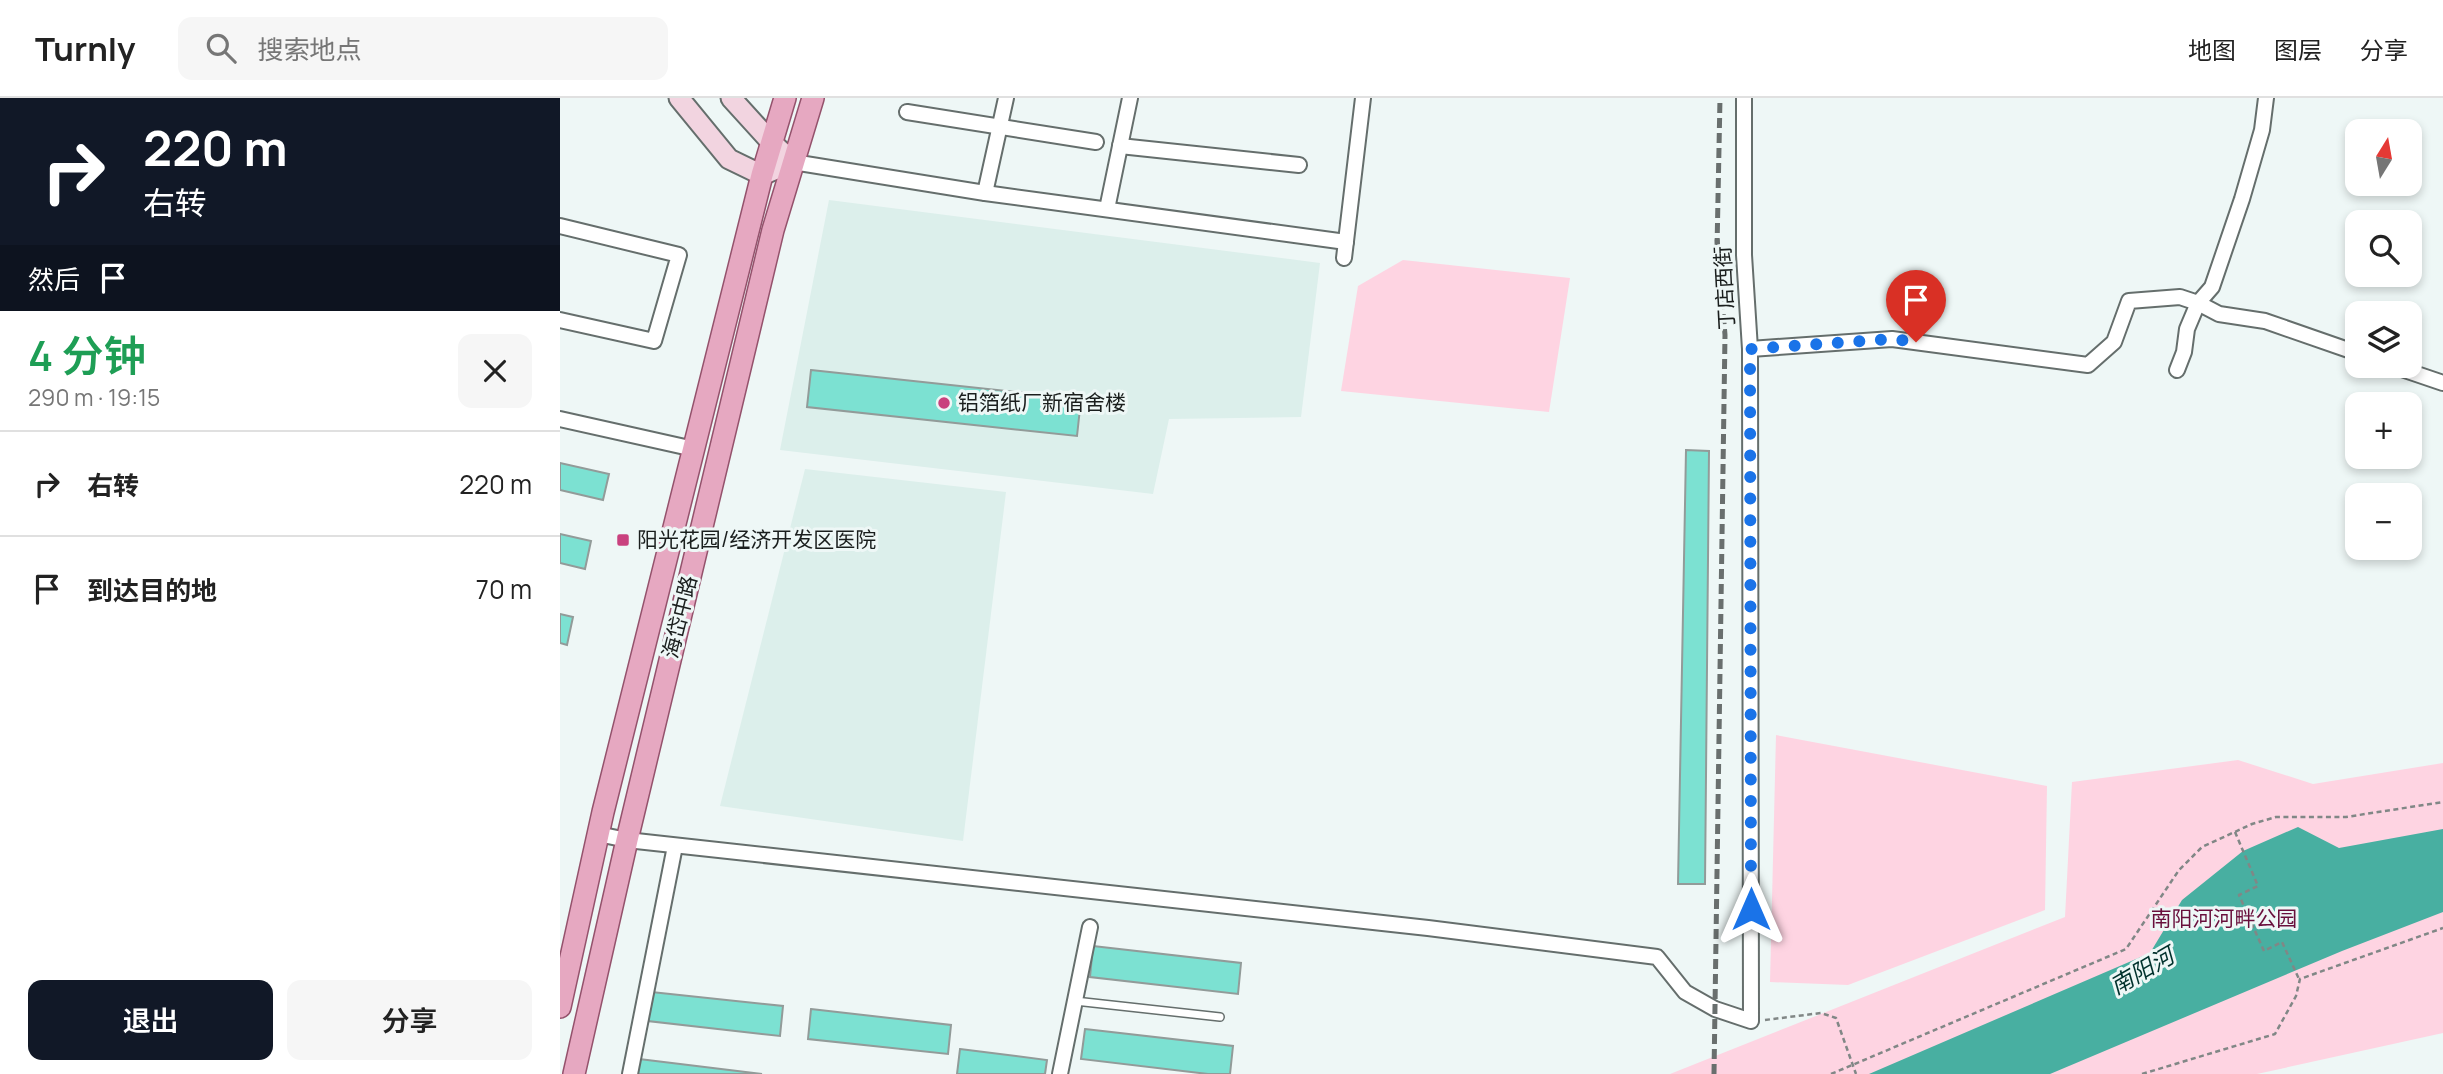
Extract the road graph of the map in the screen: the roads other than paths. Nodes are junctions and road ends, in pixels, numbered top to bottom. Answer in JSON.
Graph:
{"nodes":[{"id":1,"x":679,"y":98,"type":"edge"},
{"id":2,"x":730,"y":98,"type":"edge"},
{"id":3,"x":785,"y":98,"type":"edge"},
{"id":4,"x":813,"y":98,"type":"edge"},
{"id":5,"x":1006,"y":98,"type":"edge"},
{"id":6,"x":1130,"y":98,"type":"edge"},
{"id":7,"x":1363,"y":98,"type":"edge"},
{"id":8,"x":1744,"y":98,"type":"edge"},
{"id":9,"x":2266,"y":98,"type":"edge"},
{"id":10,"x":908,"y":112,"type":"dead end"},
{"id":11,"x":771,"y":142,"type":"junction"},
{"id":12,"x":1096,"y":142,"type":"dead end"},
{"id":13,"x":1120,"y":146,"type":"junction"},
{"id":14,"x":793,"y":162,"type":"junction"},
{"id":15,"x":1299,"y":165,"type":"dead end"},
{"id":16,"x":762,"y":175,"type":"junction"},
{"id":17,"x":985,"y":192,"type":"junction"},
{"id":18,"x":1107,"y":209,"type":"junction"},
{"id":19,"x":560,"y":226,"type":"edge"},
{"id":20,"x":1346,"y":242,"type":"junction"},
{"id":21,"x":1344,"y":258,"type":"dead end"},
{"id":22,"x":2198,"y":303,"type":"junction"},
{"id":23,"x":560,"y":320,"type":"edge"},
{"id":24,"x":1750,"y":349,"type":"junction"},
{"id":25,"x":2345,"y":349,"type":"edge"},
{"id":26,"x":2177,"y":370,"type":"dead end"},
{"id":27,"x":2422,"y":376,"type":"edge"},
{"id":28,"x":2443,"y":383,"type":"edge"},
{"id":29,"x":560,"y":419,"type":"edge"},
{"id":30,"x":694,"y":449,"type":"junction"},
{"id":31,"x":598,"y":834,"type":"junction"},
{"id":32,"x":626,"y":840,"type":"junction"},
{"id":33,"x":675,"y":846,"type":"junction"},
{"id":34,"x":1090,"y":927,"type":"dead end"},
{"id":35,"x":1075,"y":1001,"type":"junction"},
{"id":36,"x":560,"y":1007,"type":"edge"},
{"id":37,"x":1220,"y":1017,"type":"dead end"},
{"id":38,"x":574,"y":1074,"type":"edge"},
{"id":39,"x":630,"y":1074,"type":"edge"},
{"id":40,"x":1060,"y":1074,"type":"edge"}],
"edges":[{"from":1,"to":16,"type":"street"},
{"from":2,"to":11,"type":"street"},
{"from":3,"to":11,"type":"main road","name":"海岱中路"},
{"from":4,"to":14,"type":"main road","name":"海岱中路"},
{"from":5,"to":17,"type":"street"},
{"from":6,"to":13,"type":"street"},
{"from":7,"to":20,"type":"street"},
{"from":8,"to":24,"type":"street","name":"丁店西街"},
{"from":9,"to":22,"type":"street"},
{"from":10,"to":12,"type":"street"},
{"from":11,"to":14,"type":"street"},
{"from":11,"to":16,"type":"main road","name":"海岱中路"},
{"from":13,"to":15,"type":"street"},
{"from":13,"to":18,"type":"street"},
{"from":14,"to":16,"type":"street"},
{"from":14,"to":17,"type":"street"},
{"from":14,"to":32,"type":"main road","name":"海岱中路"},
{"from":16,"to":30,"type":"main road","name":"海岱中路"},
{"from":17,"to":18,"type":"street"},
{"from":18,"to":20,"type":"street"},
{"from":19,"to":23,"type":"street"},
{"from":20,"to":21,"type":"street"},
{"from":22,"to":24,"type":"street"},
{"from":22,"to":25,"type":"street"},
{"from":22,"to":26,"type":"street"},
{"from":24,"to":33,"type":"street","name":"丁店西街"},
{"from":27,"to":28,"type":"street"},
{"from":29,"to":30,"type":"street"},
{"from":30,"to":31,"type":"main road","name":"海岱中路"},
{"from":31,"to":32,"type":"street"},
{"from":31,"to":36,"type":"main road","name":"海岱中路"},
{"from":32,"to":33,"type":"street"},
{"from":32,"to":38,"type":"main road","name":"海岱中路"},
{"from":33,"to":39,"type":"street"},
{"from":34,"to":35,"type":"street"},
{"from":35,"to":37,"type":"lane"},
{"from":35,"to":40,"type":"street"}]}
